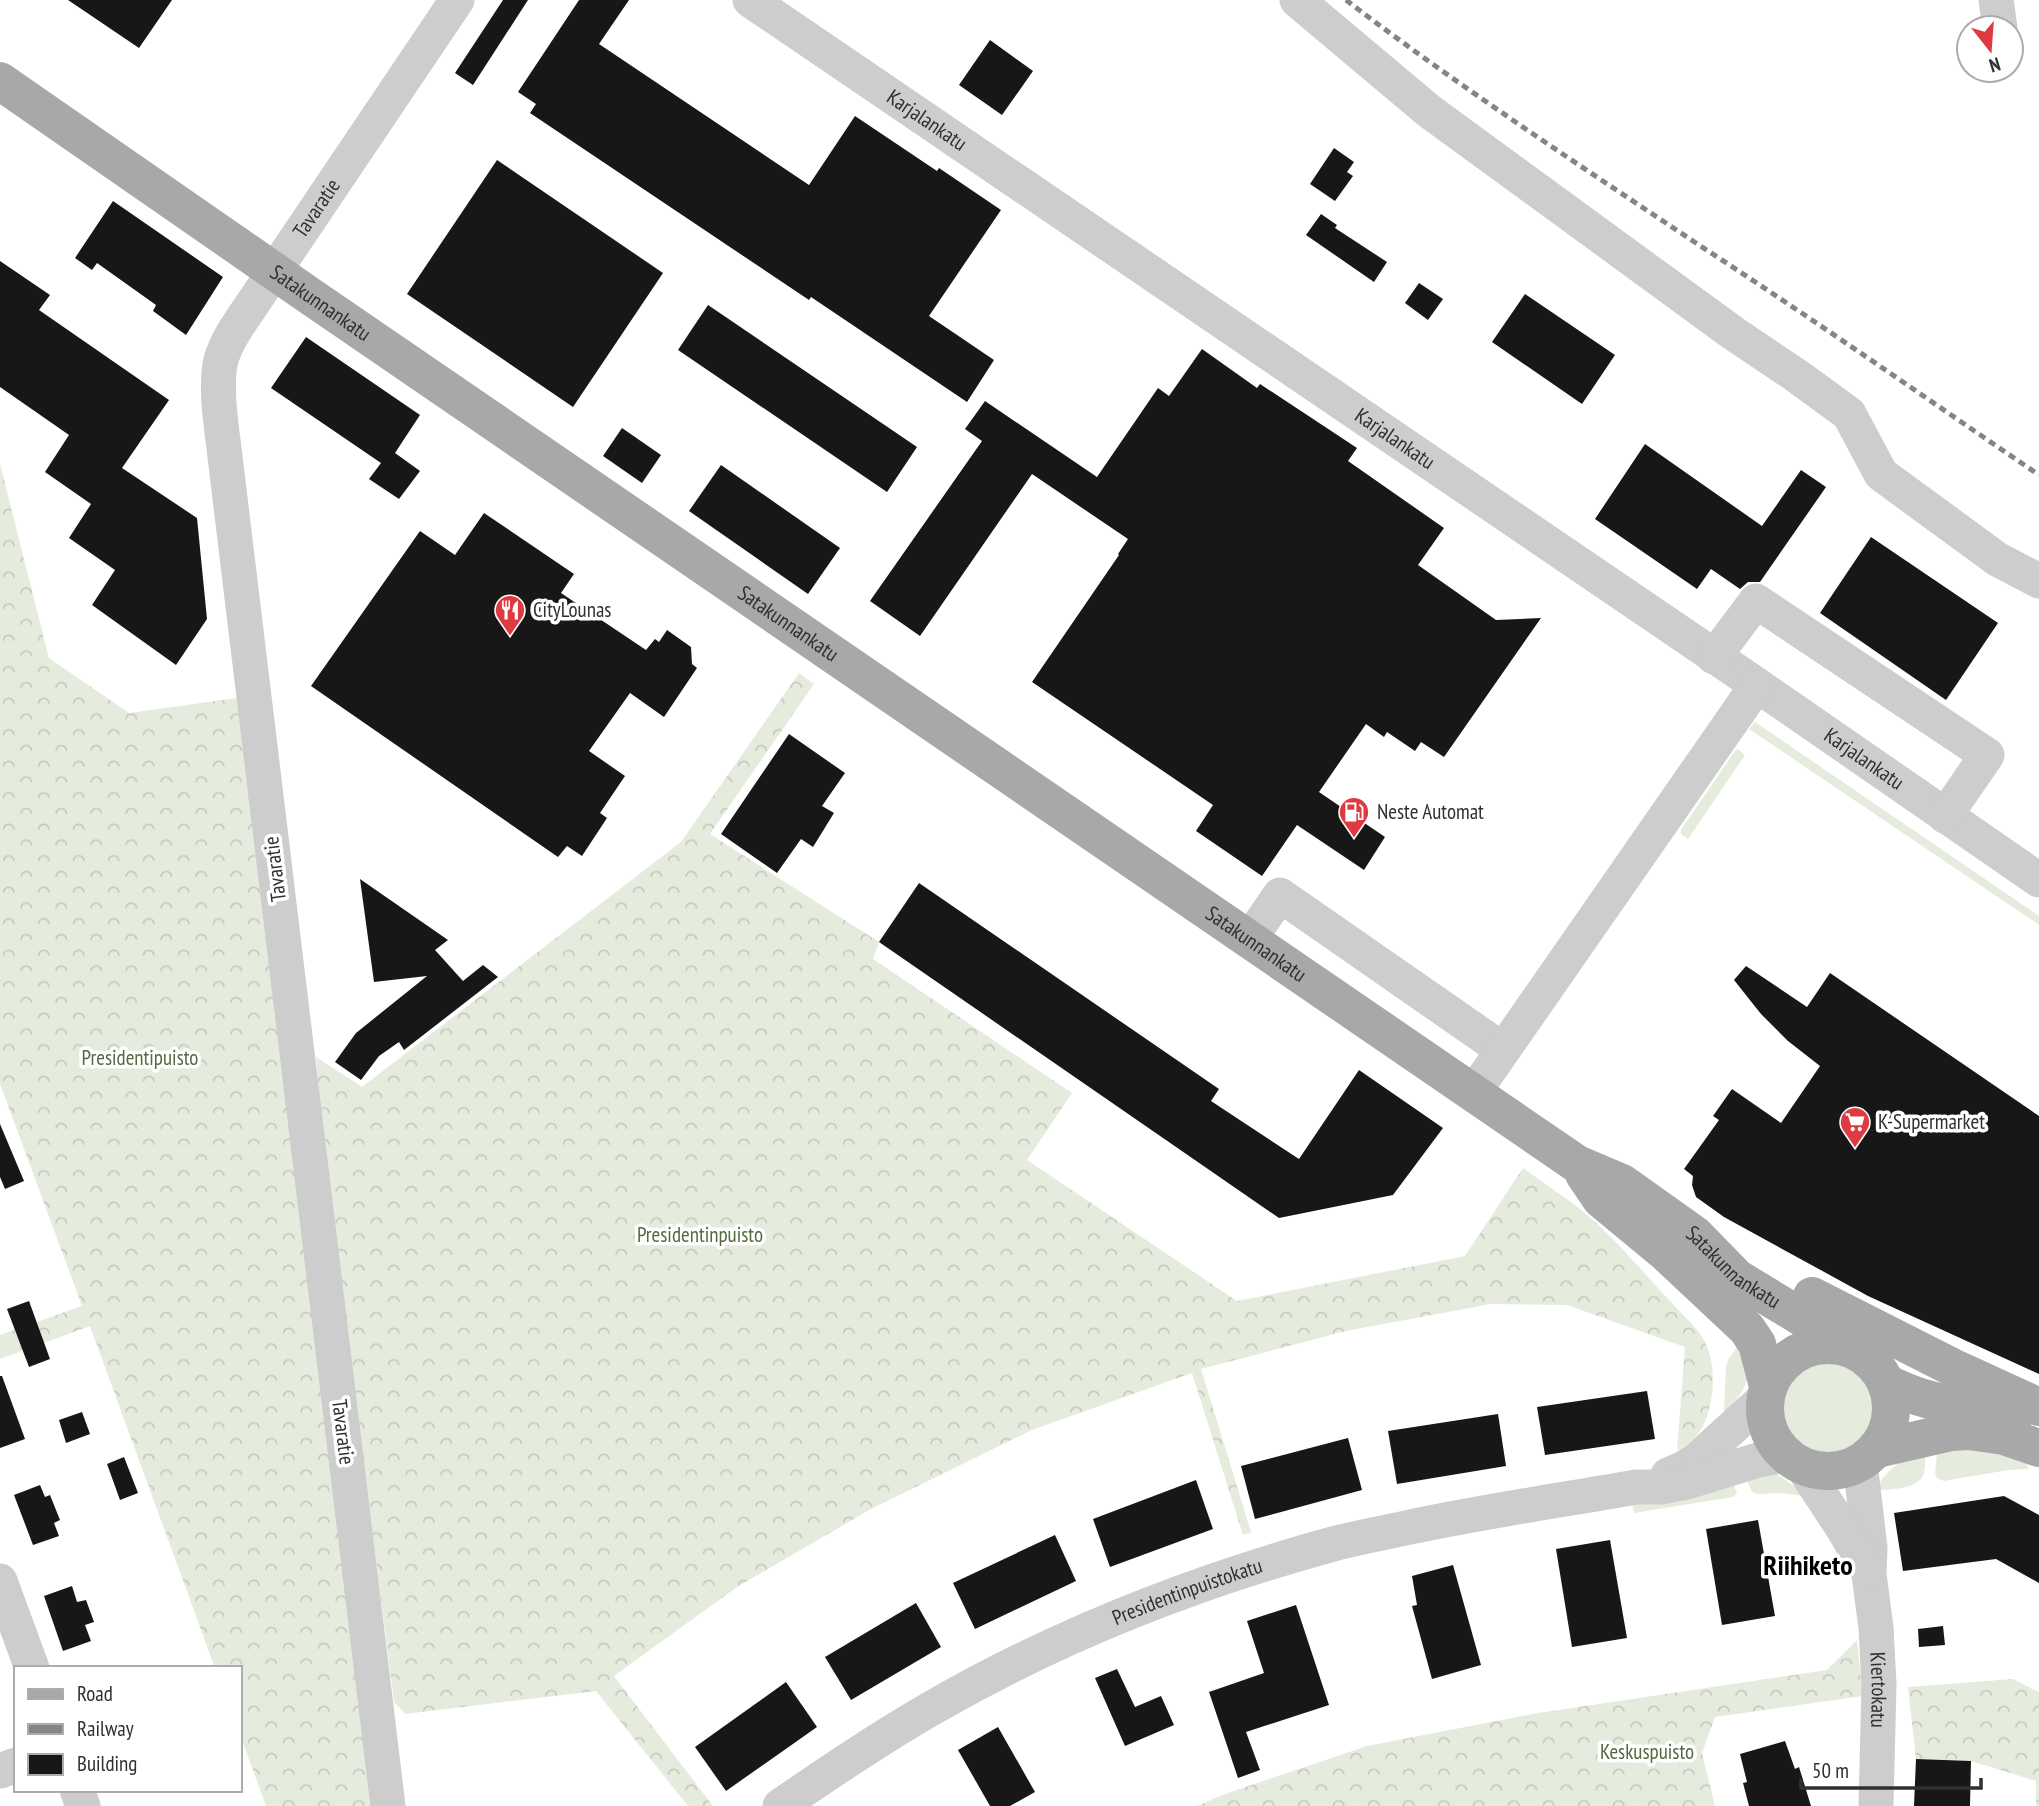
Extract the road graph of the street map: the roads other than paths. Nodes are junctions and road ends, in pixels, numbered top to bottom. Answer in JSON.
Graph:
{"nodes":[{"id":1,"x":457,"y":0,"type":"edge"},
{"id":2,"x":750,"y":0,"type":"edge"},
{"id":3,"x":1297,"y":0,"type":"edge"},
{"id":4,"x":0,"y":81,"type":"edge"},
{"id":5,"x":274,"y":271,"type":"junction"},
{"id":6,"x":2039,"y":581,"type":"edge"},
{"id":7,"x":1714,"y":657,"type":"junction"},
{"id":8,"x":1756,"y":685,"type":"junction"},
{"id":9,"x":1945,"y":816,"type":"junction"},
{"id":10,"x":2039,"y":880,"type":"edge"},
{"id":11,"x":1249,"y":940,"type":"junction"},
{"id":12,"x":1503,"y":1050,"type":"junction"},
{"id":13,"x":1474,"y":1092,"type":"junction"},
{"id":14,"x":1577,"y":1164,"type":"junction"},
{"id":15,"x":1695,"y":1234,"type":"junction"},
{"id":16,"x":1854,"y":1349,"type":"junction"},
{"id":17,"x":1888,"y":1384,"type":"junction"},
{"id":18,"x":1767,"y":1391,"type":"junction"},
{"id":19,"x":2039,"y":1407,"type":"edge"},
{"id":20,"x":2039,"y":1419,"type":"edge"},
{"id":21,"x":2039,"y":1448,"type":"edge"},
{"id":22,"x":1869,"y":1456,"type":"junction"},
{"id":23,"x":1794,"y":1461,"type":"junction"},
{"id":24,"x":1636,"y":1487,"type":"junction"},
{"id":25,"x":1869,"y":1574,"type":"junction"},
{"id":26,"x":0,"y":1581,"type":"edge"},
{"id":27,"x":31,"y":1666,"type":"edge"},
{"id":28,"x":388,"y":1806,"type":"edge"},
{"id":29,"x":780,"y":1806,"type":"edge"},
{"id":30,"x":1876,"y":1806,"type":"edge"}],
"edges":[{"from":1,"to":5,"type":"street","name":"Tavaratie"},
{"from":2,"to":7,"type":"street","name":"Karjalankatu"},
{"from":3,"to":6,"type":"street"},
{"from":4,"to":5,"type":"main road","name":"Satakunnankatu"},
{"from":5,"to":11,"type":"main road","name":"Satakunnankatu"},
{"from":5,"to":28,"type":"street","name":"Tavaratie"},
{"from":7,"to":8,"type":"street","name":"Karjalankatu"},
{"from":7,"to":9,"type":"street"},
{"from":8,"to":9,"type":"street","name":"Karjalankatu"},
{"from":8,"to":12,"type":"street"},
{"from":9,"to":10,"type":"street","name":"Karjalankatu"},
{"from":11,"to":12,"type":"street"},
{"from":11,"to":13,"type":"main road","name":"Satakunnankatu"},
{"from":12,"to":13,"type":"street"},
{"from":13,"to":14,"type":"main road","name":"Satakunnankatu"},
{"from":14,"to":15,"type":"main road","name":"Satakunnankatu"},
{"from":14,"to":18,"type":"main road","name":"Satakunnankatu"},
{"from":15,"to":16,"type":"main road","name":"Satakunnankatu"},
{"from":15,"to":19,"type":"main road"},
{"from":16,"to":17,"type":"main road"},
{"from":16,"to":18,"type":"main road"},
{"from":17,"to":20,"type":"main road"},
{"from":17,"to":22,"type":"main road"},
{"from":18,"to":23,"type":"main road"},
{"from":18,"to":24,"type":"street","name":"Presidentinpuistokatu"},
{"from":21,"to":22,"type":"main road"},
{"from":22,"to":23,"type":"main road"},
{"from":22,"to":25,"type":"street","name":"Kiertokatu"},
{"from":23,"to":24,"type":"street","name":"Presidentinpuistokatu"},
{"from":23,"to":25,"type":"street","name":"Kiertokatu"},
{"from":24,"to":29,"type":"street","name":"Presidentinpuistokatu"},
{"from":25,"to":30,"type":"street","name":"Kiertokatu"},
{"from":26,"to":27,"type":"street"}]}
